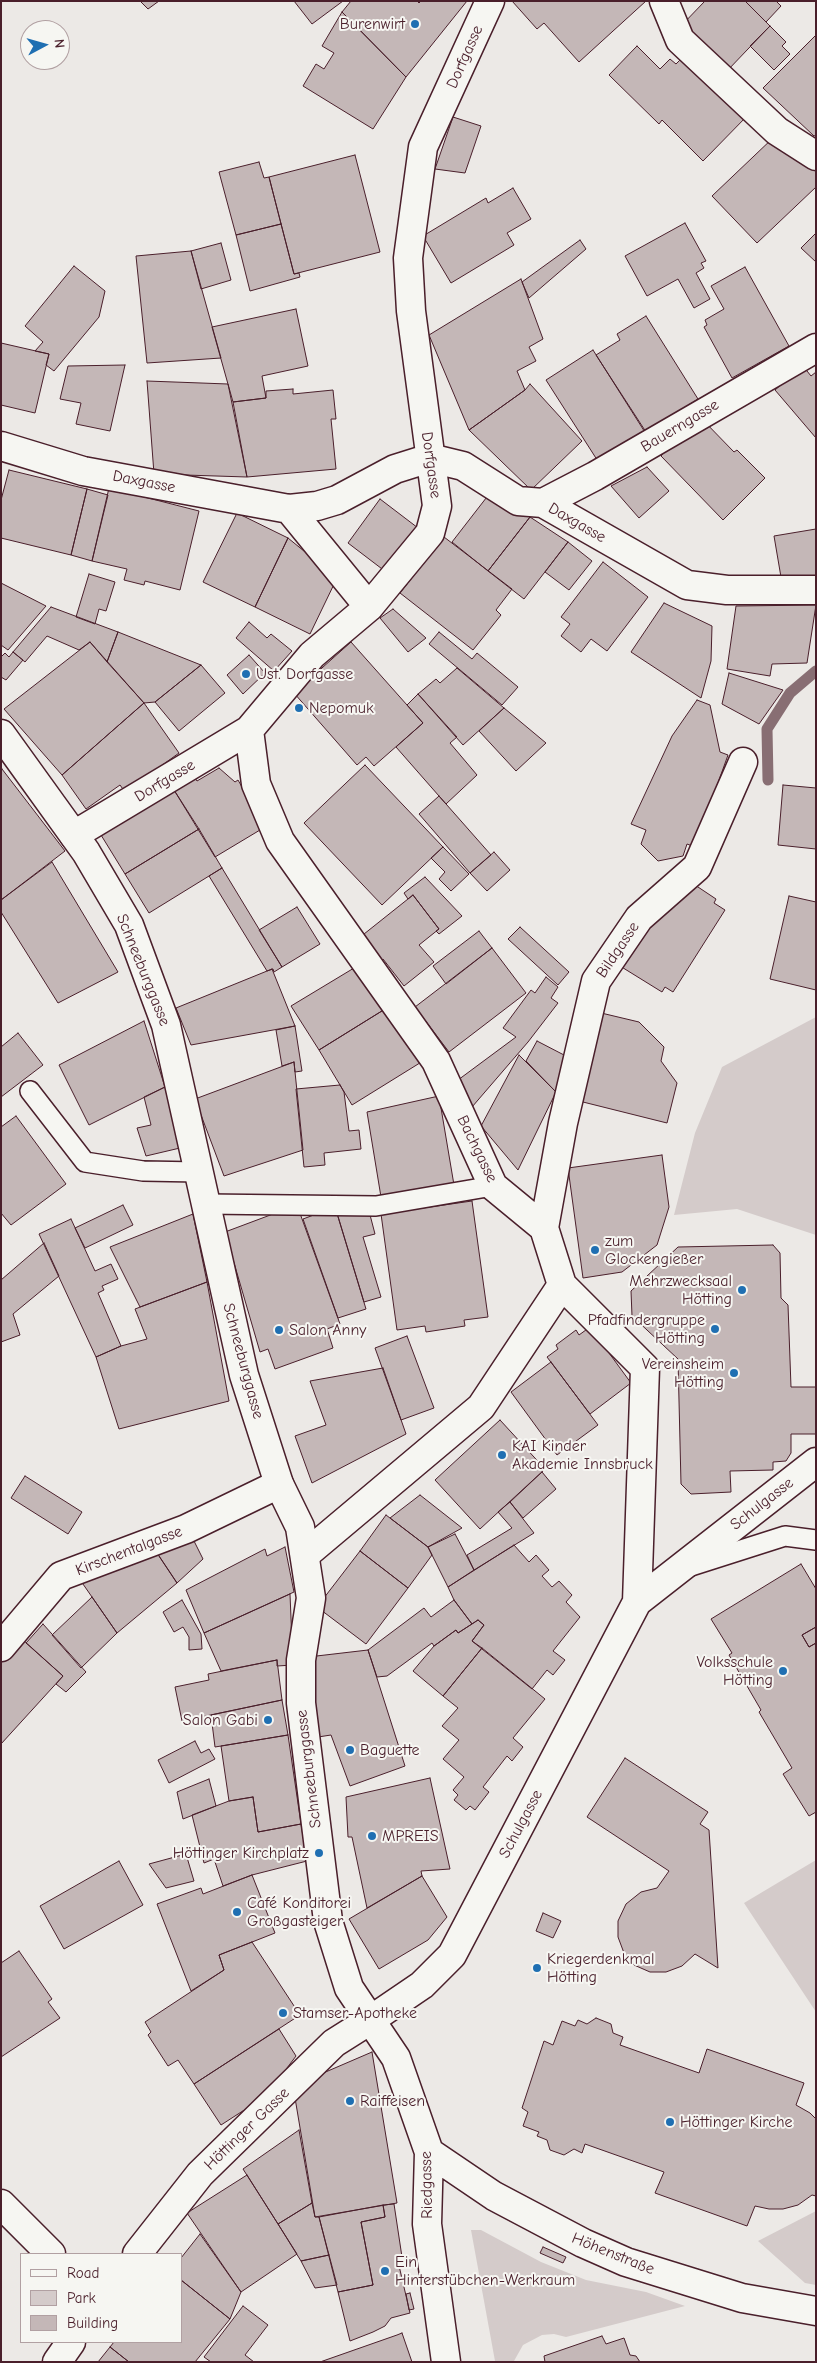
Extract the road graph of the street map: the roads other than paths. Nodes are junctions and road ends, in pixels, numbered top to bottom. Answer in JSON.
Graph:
{"nodes":[{"id":1,"x":490,"y":1,"type":"edge"},
{"id":2,"x":664,"y":1,"type":"edge"},
{"id":3,"x":816,"y":156,"type":"edge"},
{"id":4,"x":816,"y":348,"type":"edge"},
{"id":5,"x":1,"y":446,"type":"edge"},
{"id":6,"x":430,"y":458,"type":"junction"},
{"id":7,"x":543,"y":503,"type":"junction"},
{"id":8,"x":288,"y":509,"type":"junction"},
{"id":9,"x":816,"y":590,"type":"edge"},
{"id":10,"x":369,"y":607,"type":"junction"},
{"id":11,"x":249,"y":730,"type":"junction"},
{"id":12,"x":1,"y":734,"type":"edge"},
{"id":13,"x":743,"y":762,"type":"dead end"},
{"id":14,"x":74,"y":835,"type":"junction"},
{"id":15,"x":30,"y":1091,"type":"dead end"},
{"id":16,"x":199,"y":1172,"type":"junction"},
{"id":17,"x":493,"y":1186,"type":"junction"},
{"id":18,"x":206,"y":1204,"type":"junction"},
{"id":19,"x":544,"y":1228,"type":"junction"},
{"id":20,"x":562,"y":1285,"type":"junction"},
{"id":21,"x":816,"y":1462,"type":"edge"},
{"id":22,"x":279,"y":1484,"type":"junction"},
{"id":23,"x":816,"y":1540,"type":"edge"},
{"id":24,"x":306,"y":1555,"type":"junction"},
{"id":25,"x":676,"y":1570,"type":"junction"},
{"id":26,"x":638,"y":1602,"type":"junction"},
{"id":27,"x":1,"y":1647,"type":"edge"},
{"id":28,"x":372,"y":2019,"type":"junction"},
{"id":29,"x":429,"y":2152,"type":"junction"},
{"id":30,"x":1,"y":2204,"type":"edge"},
{"id":31,"x":50,"y":2253,"type":"edge"},
{"id":32,"x":138,"y":2253,"type":"edge"},
{"id":33,"x":816,"y":2312,"type":"edge"},
{"id":34,"x":70,"y":2343,"type":"edge"},
{"id":35,"x":57,"y":2362,"type":"edge"},
{"id":36,"x":446,"y":2362,"type":"edge"}],
"edges":[{"from":1,"to":6,"type":"street","name":"Dorfgasse"},
{"from":2,"to":3,"type":"street"},
{"from":4,"to":7,"type":"street","name":"Bauerngasse"},
{"from":5,"to":8,"type":"street","name":"Daxgasse"},
{"from":6,"to":7,"type":"street","name":"Daxgasse"},
{"from":6,"to":8,"type":"street","name":"Daxgasse"},
{"from":6,"to":10,"type":"street","name":"Dorfgasse"},
{"from":7,"to":9,"type":"street","name":"Daxgasse"},
{"from":8,"to":10,"type":"street"},
{"from":10,"to":11,"type":"street","name":"Dorfgasse"},
{"from":11,"to":14,"type":"street","name":"Dorfgasse"},
{"from":11,"to":17,"type":"street","name":"Bachgasse"},
{"from":12,"to":14,"type":"street","name":"Schneeburggasse"},
{"from":13,"to":19,"type":"street","name":"Bildgasse"},
{"from":14,"to":16,"type":"street","name":"Schneeburggasse"},
{"from":15,"to":16,"type":"lane"},
{"from":16,"to":18,"type":"street","name":"Schneeburggasse"},
{"from":17,"to":18,"type":"lane"},
{"from":17,"to":19,"type":"street","name":"Bachgasse"},
{"from":18,"to":22,"type":"street","name":"Schneeburggasse"},
{"from":19,"to":20,"type":"street"},
{"from":20,"to":24,"type":"street"},
{"from":20,"to":26,"type":"street","name":"Schulgasse"},
{"from":21,"to":25,"type":"street","name":"Schulgasse"},
{"from":22,"to":24,"type":"street","name":"Schneeburggasse"},
{"from":22,"to":27,"type":"street","name":"Kirschentalgasse"},
{"from":23,"to":25,"type":"lane"},
{"from":24,"to":28,"type":"street","name":"Schneeburggasse"},
{"from":25,"to":26,"type":"street","name":"Schulgasse"},
{"from":26,"to":28,"type":"street","name":"Schulgasse"},
{"from":28,"to":29,"type":"street","name":"Riedgasse"},
{"from":28,"to":32,"type":"street","name":"Höttinger Gasse"},
{"from":29,"to":33,"type":"street","name":"Höhenstraße"},
{"from":29,"to":36,"type":"street","name":"Riedgasse"},
{"from":30,"to":31,"type":"street"},
{"from":34,"to":35,"type":"street"}]}
